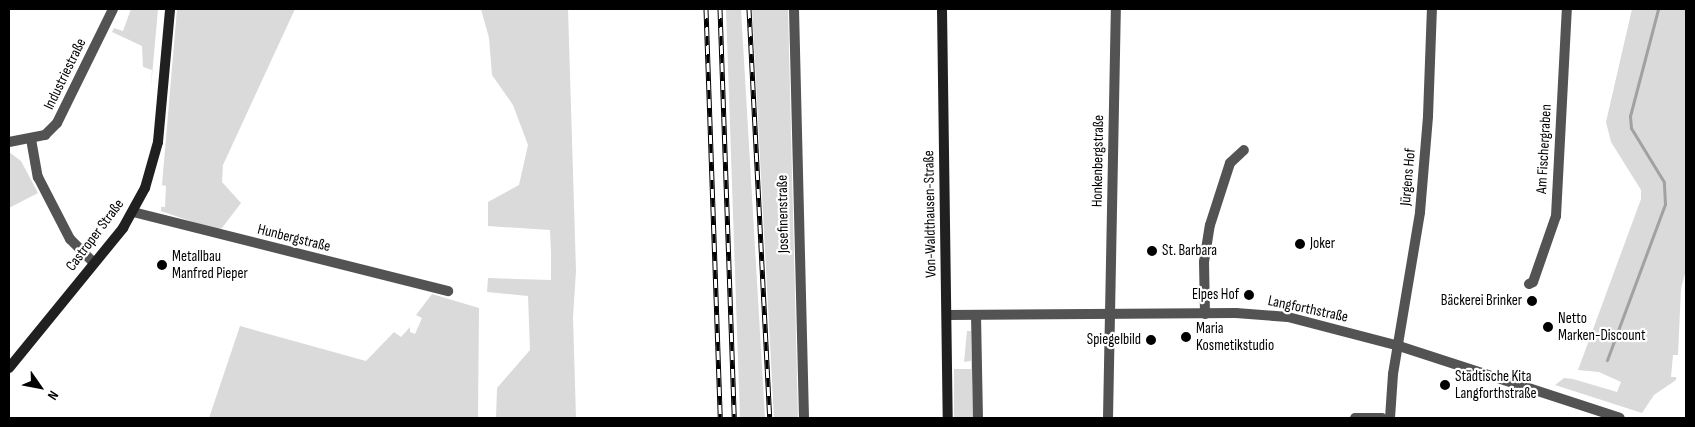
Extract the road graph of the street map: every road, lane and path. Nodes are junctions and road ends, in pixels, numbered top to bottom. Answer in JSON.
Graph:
{"nodes":[{"id":1,"x":113,"y":9,"type":"edge"},
{"id":2,"x":170,"y":9,"type":"edge"},
{"id":3,"x":794,"y":9,"type":"edge"},
{"id":4,"x":942,"y":9,"type":"edge"},
{"id":5,"x":1116,"y":9,"type":"edge"},
{"id":6,"x":1432,"y":9,"type":"edge"},
{"id":7,"x":1567,"y":9,"type":"edge"},
{"id":8,"x":31,"y":139,"type":"junction"},
{"id":9,"x":9,"y":142,"type":"edge"},
{"id":10,"x":1244,"y":150,"type":"dead end"},
{"id":11,"x":133,"y":212,"type":"junction"},
{"id":12,"x":94,"y":263,"type":"junction"},
{"id":13,"x":1530,"y":284,"type":"dead end"},
{"id":14,"x":448,"y":291,"type":"dead end"},
{"id":15,"x":1205,"y":314,"type":"junction"},
{"id":16,"x":948,"y":315,"type":"junction"},
{"id":17,"x":976,"y":315,"type":"junction"},
{"id":18,"x":1110,"y":315,"type":"junction"},
{"id":19,"x":1399,"y":346,"type":"junction"},
{"id":20,"x":9,"y":368,"type":"edge"},
{"id":21,"x":804,"y":418,"type":"edge"},
{"id":22,"x":948,"y":418,"type":"edge"},
{"id":23,"x":978,"y":418,"type":"edge"},
{"id":24,"x":1108,"y":418,"type":"edge"},
{"id":25,"x":1355,"y":418,"type":"edge"},
{"id":26,"x":1382,"y":418,"type":"edge"},
{"id":27,"x":1390,"y":418,"type":"edge"},
{"id":28,"x":1620,"y":418,"type":"edge"}],
"edges":[{"from":1,"to":8,"type":"street","name":"Industriestraße"},
{"from":2,"to":11,"type":"main road","name":"Castroper Straße"},
{"from":3,"to":21,"type":"street","name":"Josefinenstraße"},
{"from":4,"to":16,"type":"main road","name":"Von-Waldthausen-Straße"},
{"from":5,"to":18,"type":"street","name":"Honkenbergstraße"},
{"from":6,"to":19,"type":"street","name":"Jürgens Hof"},
{"from":7,"to":13,"type":"street","name":"Am Fischergraben"},
{"from":8,"to":9,"type":"street","name":"Industriestraße"},
{"from":8,"to":12,"type":"street"},
{"from":10,"to":15,"type":"street"},
{"from":11,"to":12,"type":"main road","name":"Castroper Straße"},
{"from":11,"to":14,"type":"street","name":"Hunbergstraße"},
{"from":12,"to":20,"type":"main road","name":"Castroper Straße"},
{"from":15,"to":18,"type":"street","name":"Langforthstraße"},
{"from":15,"to":19,"type":"street","name":"Langforthstraße"},
{"from":16,"to":17,"type":"street","name":"Langforthstraße"},
{"from":16,"to":22,"type":"main road","name":"Von-Waldthausen-Straße"},
{"from":17,"to":18,"type":"street","name":"Langforthstraße"},
{"from":17,"to":23,"type":"street"},
{"from":18,"to":24,"type":"street","name":"Honkenbergstraße"},
{"from":19,"to":27,"type":"street","name":"Jürgens Hof"},
{"from":19,"to":28,"type":"street","name":"Langforthstraße"},
{"from":25,"to":26,"type":"street"}]}
